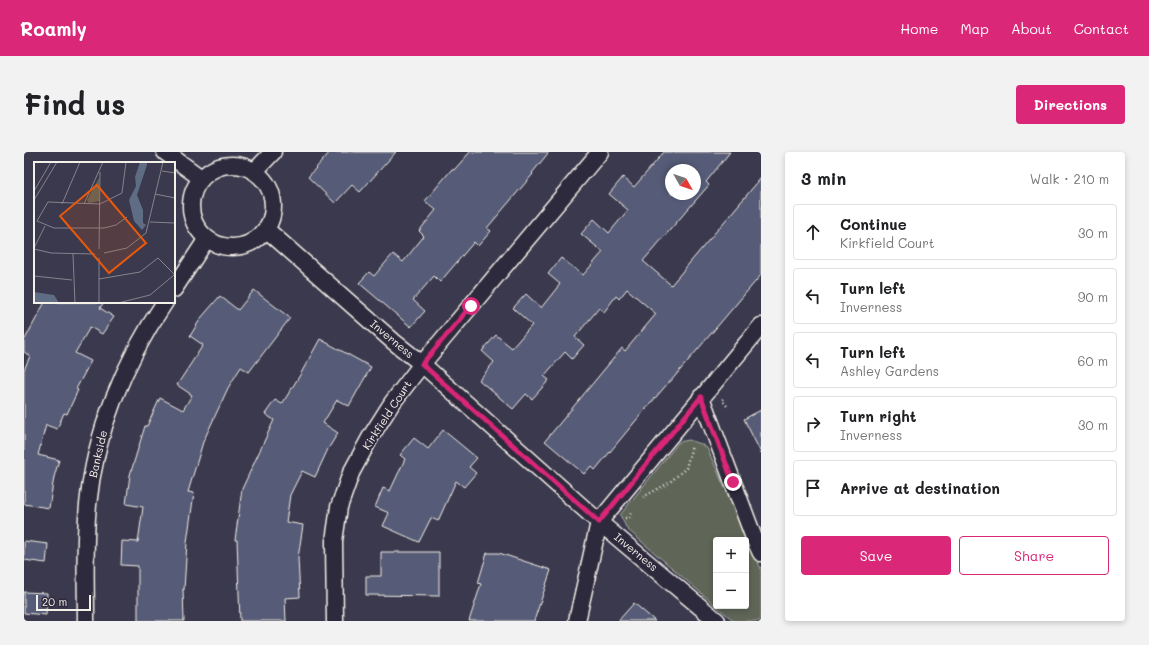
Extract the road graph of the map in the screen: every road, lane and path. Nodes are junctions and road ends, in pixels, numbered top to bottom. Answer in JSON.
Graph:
{"nodes":[{"id":1,"x":165,"y":152,"type":"edge"},
{"id":2,"x":273,"y":152,"type":"edge"},
{"id":3,"x":600,"y":152,"type":"edge"},
{"id":4,"x":255,"y":171,"type":"junction"},
{"id":5,"x":201,"y":178,"type":"junction"},
{"id":6,"x":267,"y":230,"type":"junction"},
{"id":7,"x":206,"y":240,"type":"junction"},
{"id":8,"x":175,"y":287,"type":"edge"},
{"id":9,"x":164,"y":303,"type":"edge"},
{"id":10,"x":761,"y":326,"type":"edge"},
{"id":11,"x":422,"y":364,"type":"junction"},
{"id":12,"x":701,"y":397,"type":"junction"},
{"id":13,"x":692,"y":446,"type":"dead end"},
{"id":14,"x":638,"y":503,"type":"dead end"},
{"id":15,"x":633,"y":509,"type":"dead end"},
{"id":16,"x":625,"y":518,"type":"dead end"},
{"id":17,"x":599,"y":522,"type":"junction"},
{"id":18,"x":761,"y":553,"type":"edge"},
{"id":19,"x":86,"y":621,"type":"edge"},
{"id":20,"x":335,"y":621,"type":"edge"},
{"id":21,"x":577,"y":621,"type":"edge"},
{"id":22,"x":717,"y":621,"type":"edge"}],
"edges":[{"from":1,"to":5,"type":"street"},
{"from":2,"to":4,"type":"street"},
{"from":3,"to":11,"type":"street","name":"Kirkfield Court"},
{"from":4,"to":5,"type":"street"},
{"from":4,"to":6,"type":"street"},
{"from":5,"to":7,"type":"street"},
{"from":6,"to":7,"type":"street"},
{"from":6,"to":11,"type":"street","name":"Inverness"},
{"from":7,"to":8,"type":"street"},
{"from":9,"to":19,"type":"street","name":"Bankside"},
{"from":10,"to":12,"type":"street"},
{"from":11,"to":17,"type":"street","name":"Inverness"},
{"from":11,"to":20,"type":"street","name":"Kirkfield Court"},
{"from":12,"to":17,"type":"street"},
{"from":12,"to":18,"type":"street"},
{"from":13,"to":14,"type":"path"},
{"from":15,"to":16,"type":"path"},
{"from":17,"to":21,"type":"street"},
{"from":17,"to":22,"type":"street","name":"Inverness"}]}
